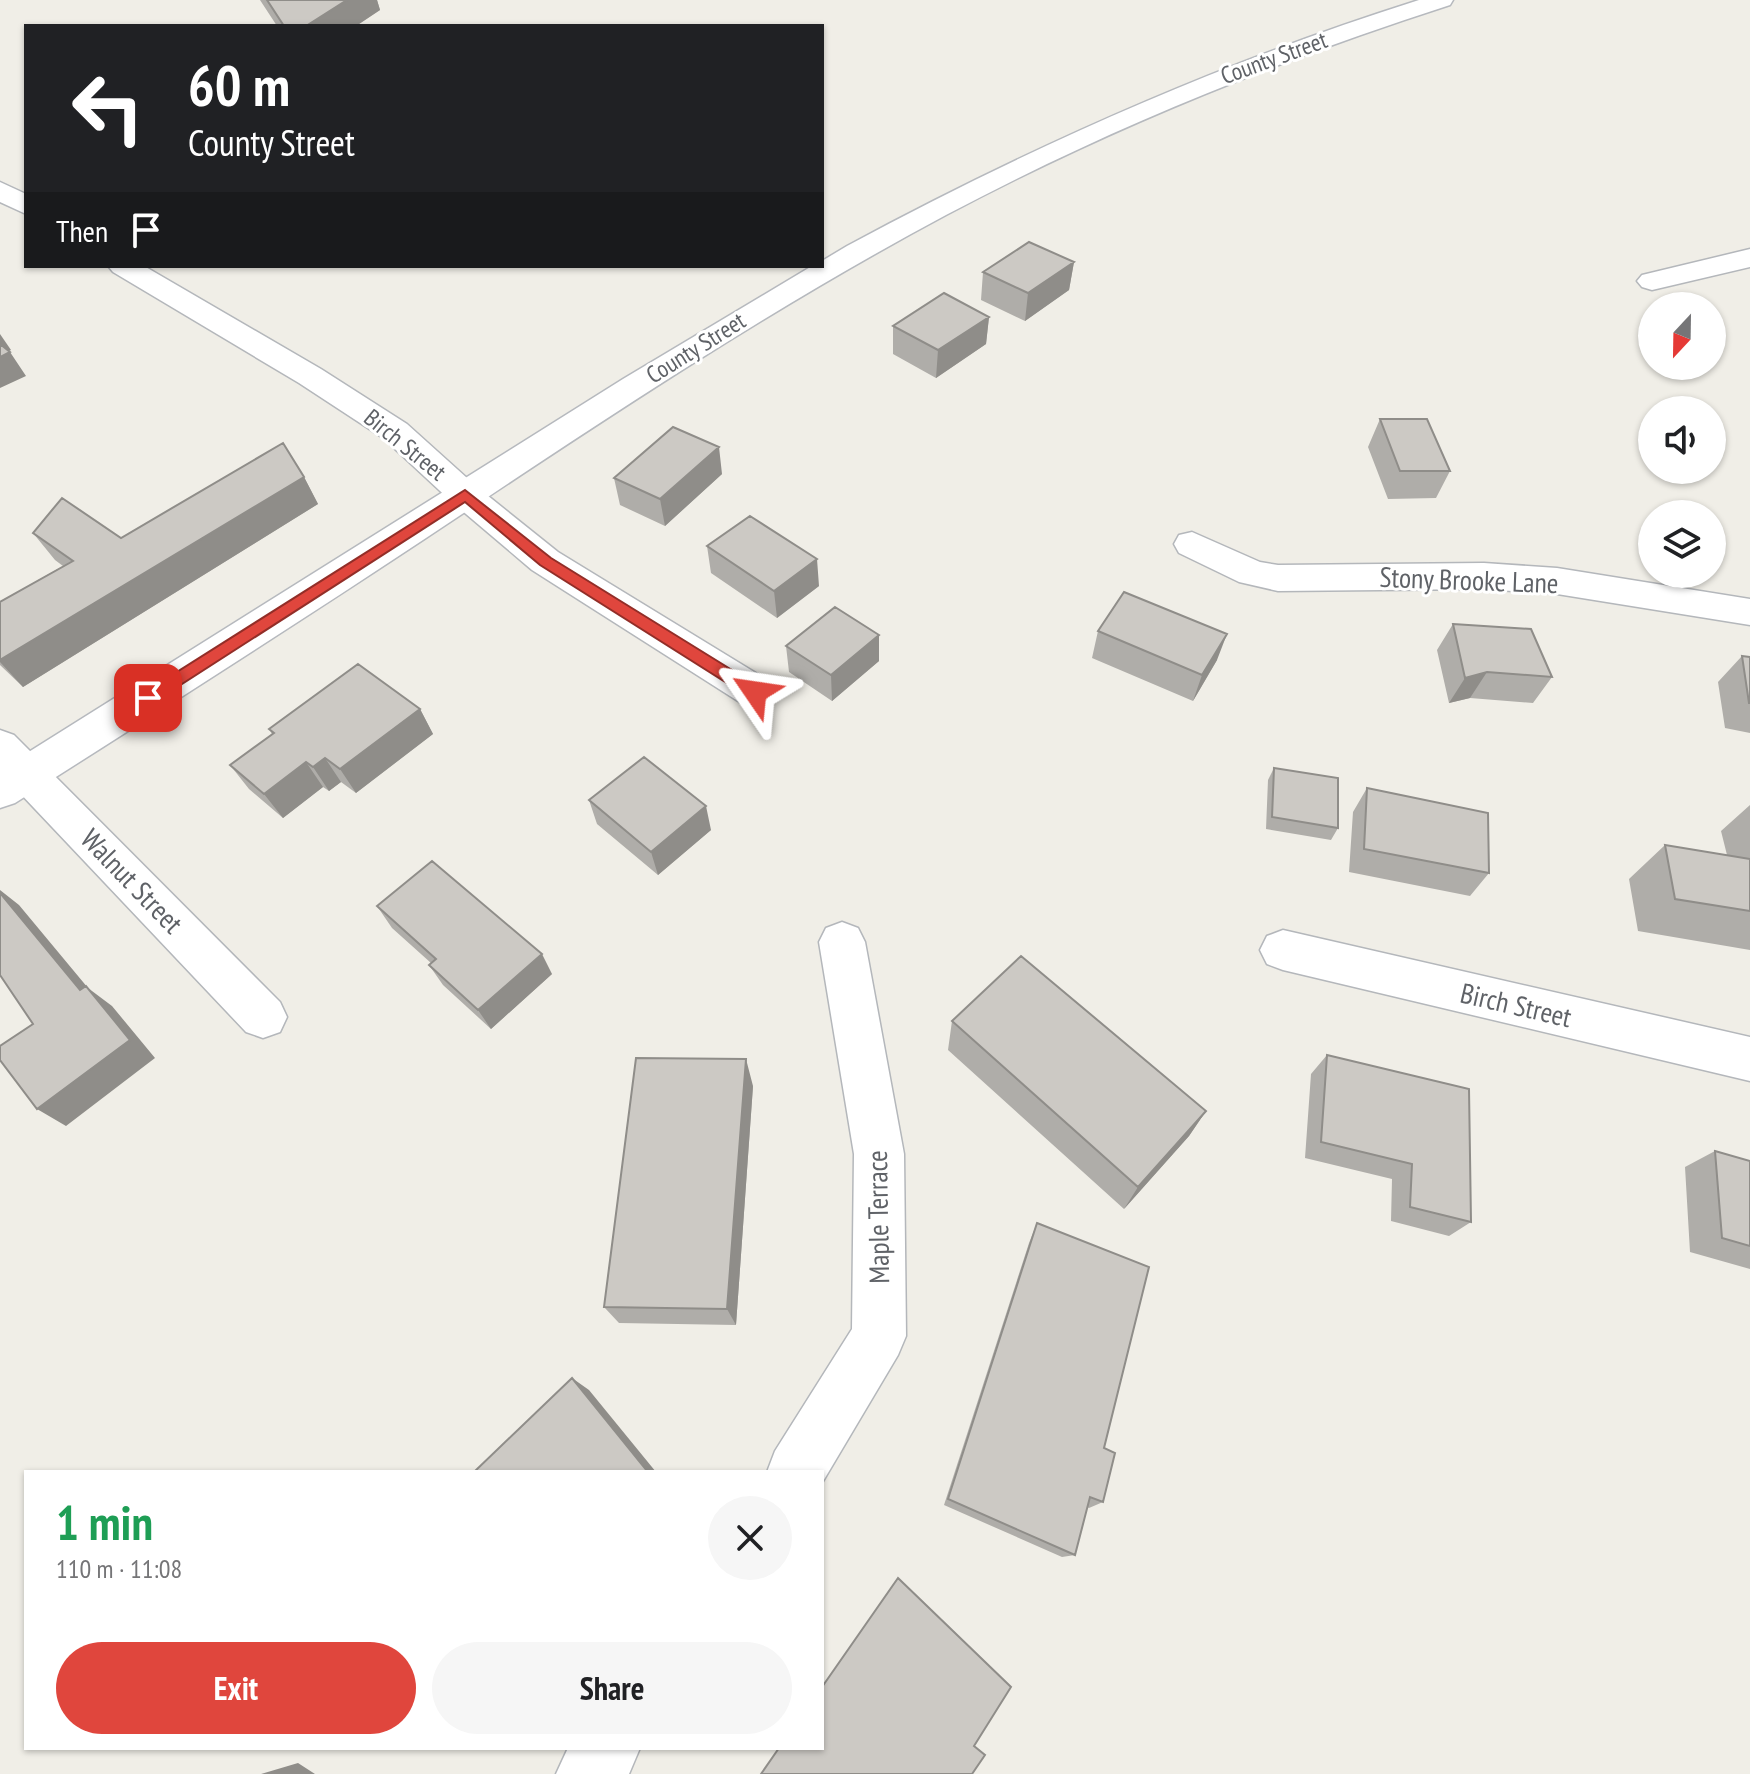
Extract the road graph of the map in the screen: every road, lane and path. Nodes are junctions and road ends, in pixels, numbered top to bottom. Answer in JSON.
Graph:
{"nodes":[{"id":1,"x":1442,"y":0,"type":"edge"},
{"id":2,"x":0,"y":190,"type":"edge"},
{"id":3,"x":24,"y":205,"type":"edge"},
{"id":4,"x":1750,"y":258,"type":"edge"},
{"id":5,"x":126,"y":268,"type":"edge"},
{"id":6,"x":1652,"y":281,"type":"dead end"},
{"id":7,"x":465,"y":495,"type":"junction"},
{"id":8,"x":1192,"y":544,"type":"dead end"},
{"id":9,"x":1750,"y":612,"type":"edge"},
{"id":10,"x":755,"y":692,"type":"dead end"},
{"id":11,"x":10,"y":770,"type":"edge"},
{"id":12,"x":842,"y":942,"type":"dead end"},
{"id":13,"x":1283,"y":950,"type":"dead end"},
{"id":14,"x":263,"y":1017,"type":"dead end"},
{"id":15,"x":1750,"y":1059,"type":"edge"},
{"id":16,"x":797,"y":1470,"type":"edge"},
{"id":17,"x":607,"y":1750,"type":"edge"},
{"id":18,"x":589,"y":1774,"type":"edge"}],
"edges":[{"from":1,"to":7,"type":"street","name":"County Street"},
{"from":2,"to":3,"type":"street"},
{"from":4,"to":6,"type":"street"},
{"from":5,"to":7,"type":"street","name":"Birch Street"},
{"from":7,"to":10,"type":"street","name":"Birch Street"},
{"from":7,"to":11,"type":"street","name":"County Street"},
{"from":8,"to":9,"type":"street","name":"Stony Brooke Lane"},
{"from":11,"to":14,"type":"street","name":"Walnut Street"},
{"from":12,"to":16,"type":"street","name":"Maple Terrace"},
{"from":13,"to":15,"type":"street","name":"Birch Street"},
{"from":17,"to":18,"type":"street"}]}
